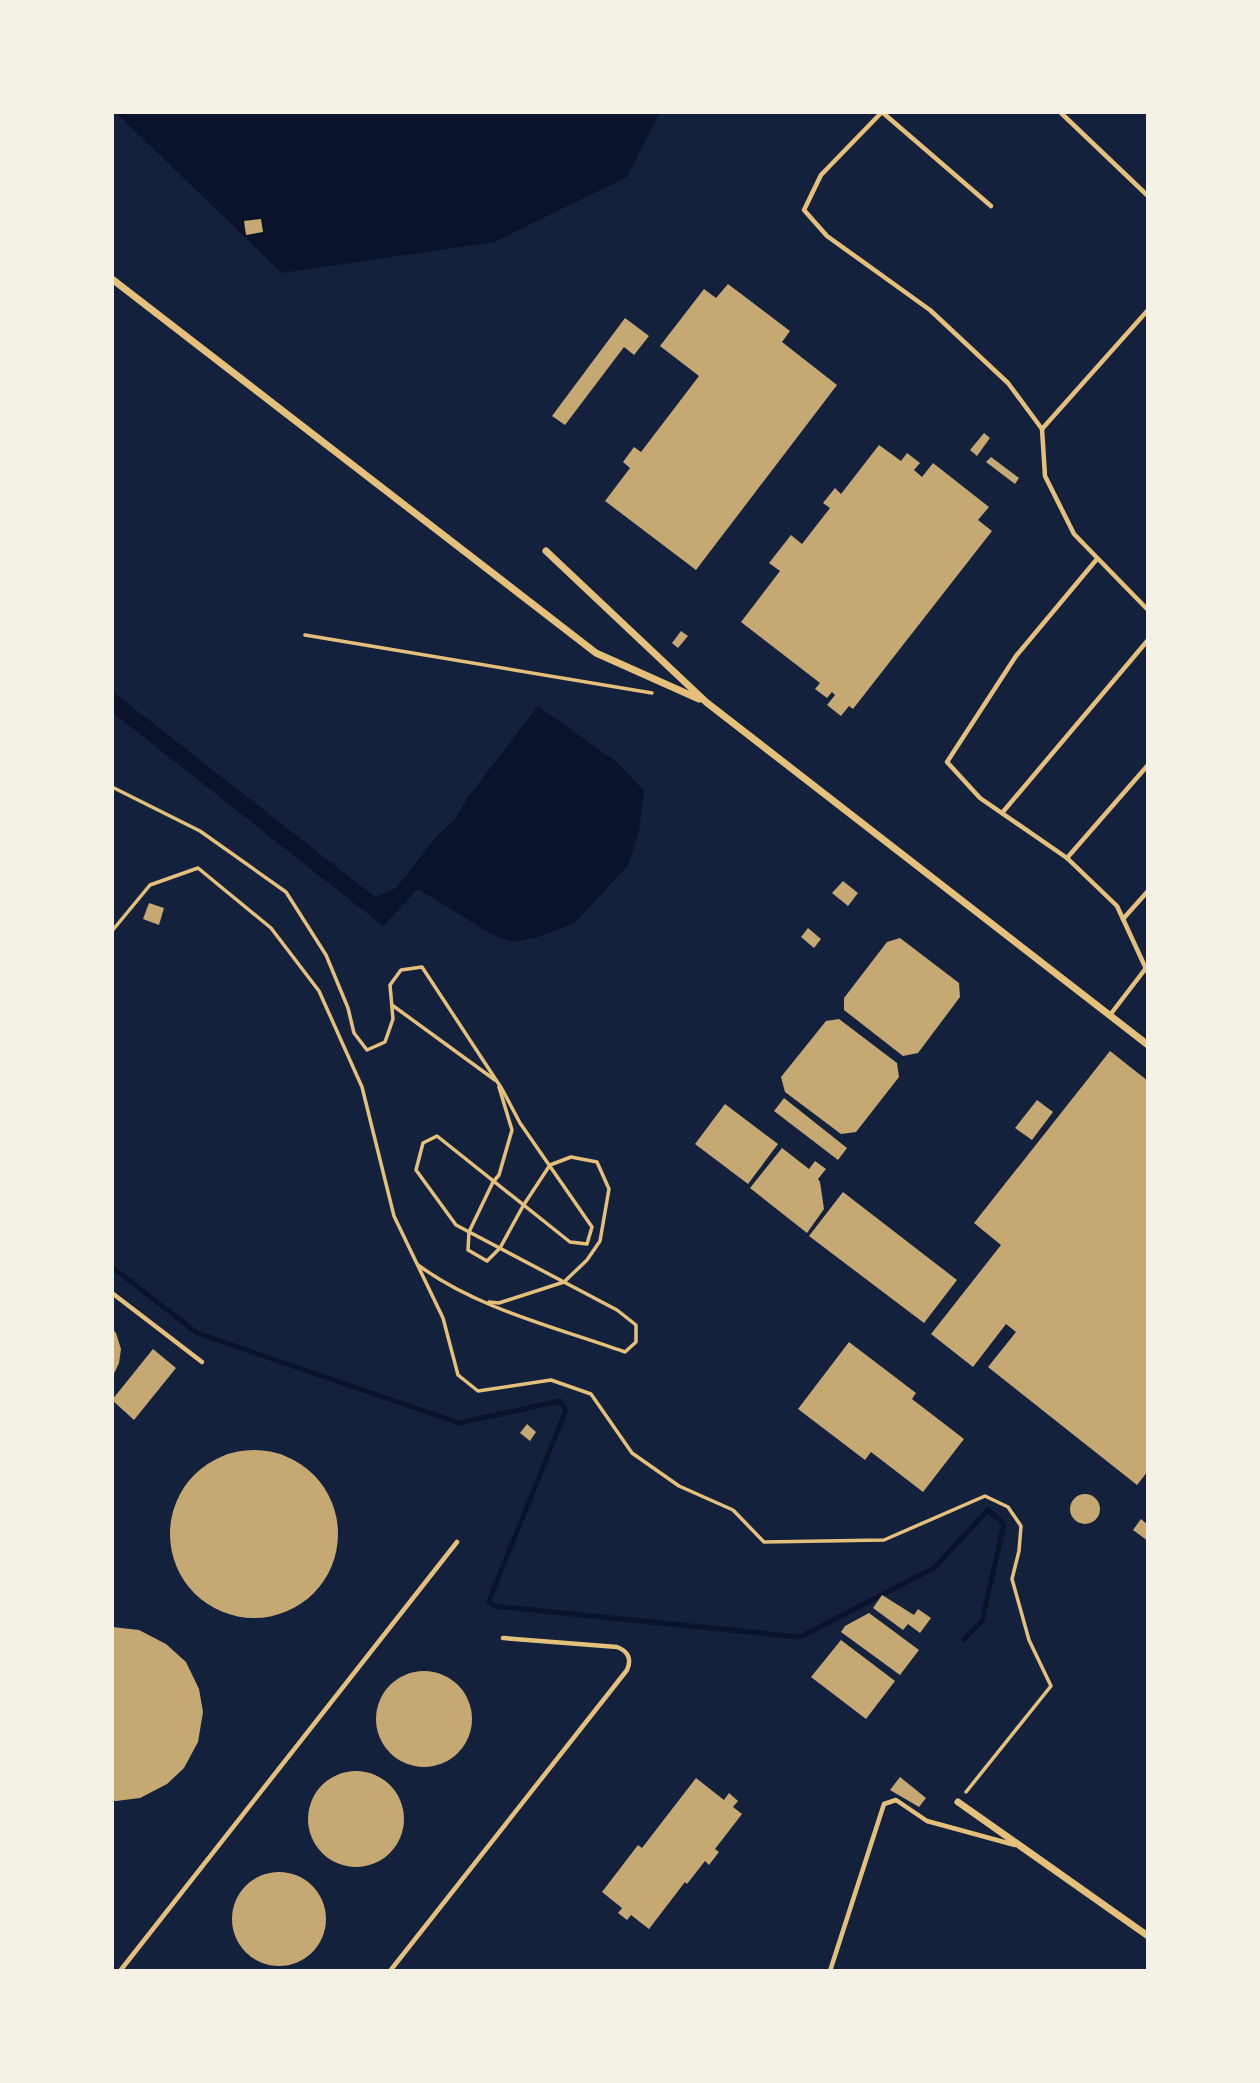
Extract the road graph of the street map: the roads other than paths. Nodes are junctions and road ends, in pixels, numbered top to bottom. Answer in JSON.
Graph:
{"nodes":[{"id":1,"x":882,"y":112,"type":"edge"},
{"id":2,"x":1060,"y":112,"type":"edge"},
{"id":3,"x":1148,"y":196,"type":"edge"},
{"id":4,"x":991,"y":206,"type":"dead end"},
{"id":5,"x":112,"y":279,"type":"edge"},
{"id":6,"x":1148,"y":310,"type":"edge"},
{"id":7,"x":1042,"y":429,"type":"junction"},
{"id":8,"x":546,"y":551,"type":"dead end"},
{"id":9,"x":1097,"y":559,"type":"junction"},
{"id":10,"x":1148,"y":610,"type":"edge"},
{"id":11,"x":1148,"y":640,"type":"edge"},
{"id":12,"x":706,"y":702,"type":"junction"},
{"id":13,"x":1148,"y":765,"type":"edge"},
{"id":14,"x":1002,"y":813,"type":"junction"},
{"id":15,"x":1067,"y":858,"type":"junction"},
{"id":16,"x":1148,"y":891,"type":"edge"},
{"id":17,"x":1123,"y":920,"type":"junction"},
{"id":18,"x":1147,"y":970,"type":"edge"},
{"id":19,"x":1110,"y":1015,"type":"junction"},
{"id":20,"x":1148,"y":1045,"type":"edge"},
{"id":21,"x":112,"y":1293,"type":"edge"},
{"id":22,"x":202,"y":1362,"type":"dead end"},
{"id":23,"x":457,"y":1542,"type":"dead end"},
{"id":24,"x":503,"y":1638,"type":"dead end"},
{"id":25,"x":958,"y":1802,"type":"road end"},
{"id":26,"x":1023,"y":1847,"type":"junction"},
{"id":27,"x":1148,"y":1936,"type":"edge"},
{"id":28,"x":120,"y":1971,"type":"edge"},
{"id":29,"x":390,"y":1971,"type":"edge"},
{"id":30,"x":830,"y":1971,"type":"edge"}],
"edges":[{"from":1,"to":4,"type":"lane"},
{"from":1,"to":7,"type":"lane"},
{"from":2,"to":3,"type":"lane"},
{"from":5,"to":12,"type":"street"},
{"from":6,"to":7,"type":"lane"},
{"from":7,"to":9,"type":"lane"},
{"from":8,"to":12,"type":"street"},
{"from":9,"to":10,"type":"lane"},
{"from":9,"to":14,"type":"lane"},
{"from":11,"to":14,"type":"lane"},
{"from":12,"to":19,"type":"street"},
{"from":13,"to":15,"type":"lane"},
{"from":14,"to":15,"type":"lane"},
{"from":15,"to":17,"type":"lane"},
{"from":16,"to":17,"type":"lane"},
{"from":17,"to":18,"type":"lane"},
{"from":18,"to":19,"type":"lane"},
{"from":19,"to":20,"type":"street"},
{"from":21,"to":22,"type":"lane"},
{"from":23,"to":28,"type":"lane"},
{"from":24,"to":29,"type":"lane"},
{"from":25,"to":26,"type":"street"},
{"from":26,"to":27,"type":"street"},
{"from":26,"to":30,"type":"lane"}]}
